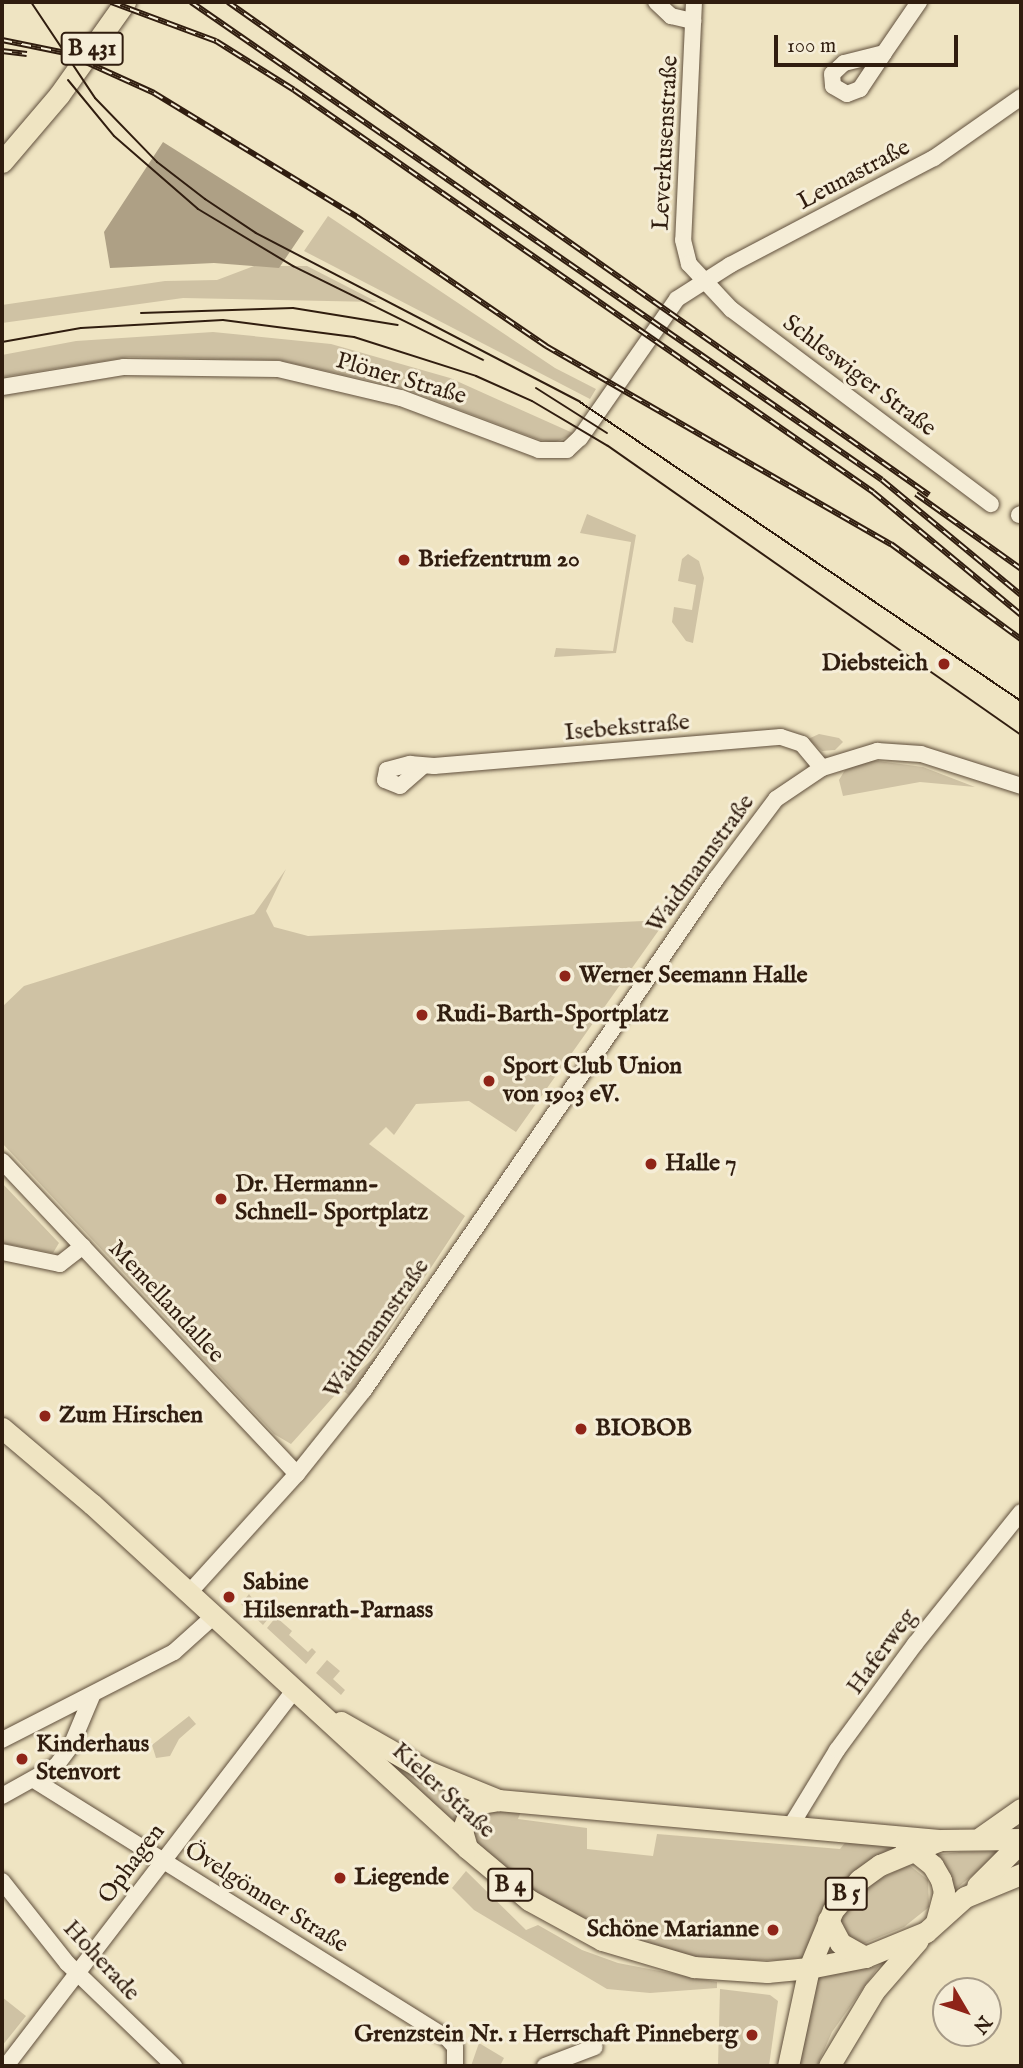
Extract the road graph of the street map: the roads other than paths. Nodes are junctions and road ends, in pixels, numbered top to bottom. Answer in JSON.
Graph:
{"nodes":[{"id":1,"x":125,"y":2,"type":"edge"},
{"id":2,"x":656,"y":2,"type":"edge"},
{"id":3,"x":694,"y":2,"type":"edge"},
{"id":4,"x":919,"y":2,"type":"edge"},
{"id":5,"x":693,"y":21,"type":"junction"},
{"id":6,"x":884,"y":53,"type":"dead end"},
{"id":7,"x":1021,"y":97,"type":"edge"},
{"id":8,"x":2,"y":162,"type":"edge"},
{"id":9,"x":702,"y":281,"type":"junction"},
{"id":10,"x":2,"y":387,"type":"edge"},
{"id":11,"x":991,"y":504,"type":"dead end"},
{"id":12,"x":424,"y":766,"type":"dead end"},
{"id":13,"x":822,"y":768,"type":"junction"},
{"id":14,"x":1021,"y":786,"type":"edge"},
{"id":15,"x":2,"y":1161,"type":"edge"},
{"id":16,"x":83,"y":1246,"type":"junction"},
{"id":17,"x":2,"y":1252,"type":"edge"},
{"id":18,"x":2,"y":1428,"type":"edge"},
{"id":19,"x":297,"y":1474,"type":"junction"},
{"id":20,"x":1021,"y":1512,"type":"edge"},
{"id":21,"x":188,"y":1594,"type":"junction"},
{"id":22,"x":214,"y":1616,"type":"junction"},
{"id":23,"x":300,"y":1695,"type":"junction"},
{"id":24,"x":92,"y":1696,"type":"junction"},
{"id":25,"x":2,"y":1740,"type":"edge"},
{"id":26,"x":34,"y":1780,"type":"junction"},
{"id":27,"x":2,"y":1796,"type":"edge"},
{"id":28,"x":498,"y":1800,"type":"junction"},
{"id":29,"x":1021,"y":1809,"type":"edge"},
{"id":30,"x":790,"y":1827,"type":"junction"},
{"id":31,"x":888,"y":1833,"type":"junction"},
{"id":32,"x":979,"y":1838,"type":"junction"},
{"id":33,"x":941,"y":1840,"type":"junction"},
{"id":34,"x":1021,"y":1840,"type":"edge"},
{"id":35,"x":467,"y":1848,"type":"junction"},
{"id":36,"x":916,"y":1850,"type":"junction"},
{"id":37,"x":163,"y":1861,"type":"junction"},
{"id":38,"x":1021,"y":1874,"type":"edge"},
{"id":39,"x":2,"y":1881,"type":"edge"},
{"id":40,"x":965,"y":1897,"type":"junction"},
{"id":41,"x":828,"y":1920,"type":"junction"},
{"id":42,"x":931,"y":1927,"type":"junction"},
{"id":43,"x":865,"y":1957,"type":"junction"},
{"id":44,"x":809,"y":1968,"type":"junction"},
{"id":45,"x":77,"y":1975,"type":"junction"},
{"id":46,"x":595,"y":2048,"type":"dead end"},
{"id":47,"x":6,"y":2066,"type":"edge"},
{"id":48,"x":174,"y":2066,"type":"edge"},
{"id":49,"x":455,"y":2066,"type":"edge"},
{"id":50,"x":545,"y":2066,"type":"edge"},
{"id":51,"x":788,"y":2066,"type":"edge"},
{"id":52,"x":829,"y":2066,"type":"edge"}],
"edges":[{"from":1,"to":8,"type":"main road","number":"B 431"},
{"from":2,"to":5,"type":"street"},
{"from":3,"to":5,"type":"street","name":"Leverkusenstraße"},
{"from":4,"to":6,"type":"street"},
{"from":5,"to":9,"type":"street","name":"Leverkusenstraße"},
{"from":7,"to":9,"type":"street","name":"Leunastraße"},
{"from":9,"to":10,"type":"street","name":"Plöner Straße"},
{"from":9,"to":11,"type":"street","name":"Schleswiger Straße"},
{"from":12,"to":13,"type":"street","name":"Isebekstraße"},
{"from":13,"to":14,"type":"street","name":"Waidmannstraße"},
{"from":13,"to":19,"type":"street","name":"Waidmannstraße"},
{"from":15,"to":16,"type":"street","name":"Memellandallee"},
{"from":16,"to":17,"type":"street"},
{"from":16,"to":19,"type":"street","name":"Memellandallee"},
{"from":18,"to":21,"type":"main road","name":"Kieler Straße","number":"B 4"},
{"from":19,"to":21,"type":"street","name":"Waidmannstraße"},
{"from":20,"to":30,"type":"street","name":"Haferweg"},
{"from":21,"to":22,"type":"main road","name":"Kieler Straße","number":"B 4"},
{"from":22,"to":23,"type":"main road","name":"Kieler Straße","number":"B 4"},
{"from":22,"to":24,"type":"street"},
{"from":23,"to":28,"type":"main road","name":"Kieler Straße","number":"B 4"},
{"from":23,"to":35,"type":"main road","name":"Kieler Straße","number":"B 4"},
{"from":23,"to":37,"type":"street","name":"Ophagen"},
{"from":24,"to":25,"type":"street"},
{"from":24,"to":26,"type":"street"},
{"from":26,"to":27,"type":"street"},
{"from":26,"to":37,"type":"street","name":"Övelgönner Straße"},
{"from":28,"to":30,"type":"main road","name":"Kieler Straße","number":"B 4"},
{"from":28,"to":35,"type":"main road","number":"B 4"},
{"from":29,"to":32,"type":"main road"},
{"from":30,"to":31,"type":"main road","name":"Kieler Straße","number":"B 4"},
{"from":31,"to":33,"type":"main road","name":"Kieler Straße","number":"B 4"},
{"from":31,"to":36,"type":"main road","number":"B 4"},
{"from":32,"to":33,"type":"main road","name":"Kieler Straße","number":"B 4"},
{"from":32,"to":34,"type":"main road","name":"Kieler Straße","number":"B 4"},
{"from":33,"to":36,"type":"main road","number":"B 5"},
{"from":34,"to":40,"type":"main road"},
{"from":35,"to":44,"type":"main road","name":"Kieler Straße","number":"B 4"},
{"from":36,"to":41,"type":"main road","number":"B 5"},
{"from":36,"to":42,"type":"main road","number":"B 4"},
{"from":37,"to":45,"type":"street","name":"Ophagen"},
{"from":37,"to":49,"type":"street","name":"Övelgönner Straße"},
{"from":38,"to":40,"type":"main road","name":"Kieler Straße","number":"B 4"},
{"from":39,"to":45,"type":"street","name":"Hoherade"},
{"from":40,"to":42,"type":"main road","name":"Kieler Straße","number":"B 4"},
{"from":41,"to":43,"type":"main road"},
{"from":41,"to":44,"type":"main road","number":"B 5"},
{"from":42,"to":43,"type":"main road","name":"Kieler Straße","number":"B 4"},
{"from":42,"to":52,"type":"main road"},
{"from":43,"to":44,"type":"main road","name":"Kieler Straße","number":"B 4"},
{"from":44,"to":51,"type":"main road","number":"B 5"},
{"from":45,"to":47,"type":"street","name":"Ophagen"},
{"from":45,"to":48,"type":"street","name":"Hoherade"},
{"from":46,"to":50,"type":"street"}]}
